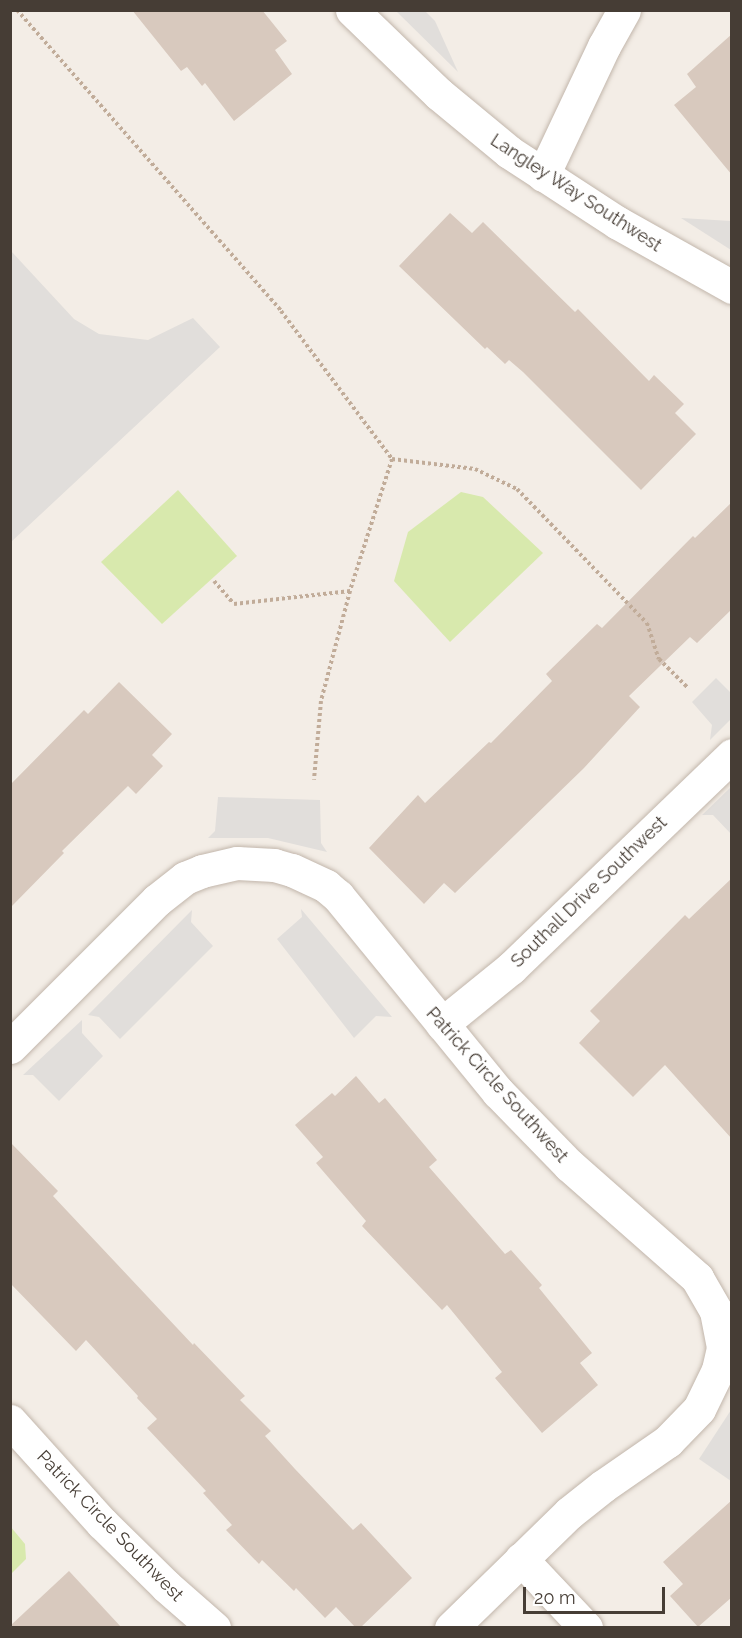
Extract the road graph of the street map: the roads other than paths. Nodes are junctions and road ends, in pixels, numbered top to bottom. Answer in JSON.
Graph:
{"nodes":[{"id":1,"x":352,"y":10,"type":"edge"},
{"id":2,"x":624,"y":10,"type":"edge"},
{"id":3,"x":543,"y":175,"type":"junction"},
{"id":4,"x":732,"y":287,"type":"edge"},
{"id":5,"x":732,"y":755,"type":"edge"},
{"id":6,"x":442,"y":1024,"type":"junction"},
{"id":7,"x":10,"y":1047,"type":"edge"},
{"id":8,"x":10,"y":1421,"type":"edge"},
{"id":9,"x":521,"y":1559,"type":"junction"},
{"id":10,"x":214,"y":1628,"type":"edge"},
{"id":11,"x":451,"y":1628,"type":"edge"},
{"id":12,"x":586,"y":1628,"type":"edge"}],
"edges":[{"from":1,"to":3,"type":"street","name":"Langley Way Southwest"},
{"from":2,"to":3,"type":"street"},
{"from":3,"to":4,"type":"street","name":"Langley Way Southwest"},
{"from":5,"to":6,"type":"street","name":"Southall Drive Southwest"},
{"from":6,"to":7,"type":"street","name":"Patrick Circle Southwest"},
{"from":6,"to":9,"type":"street","name":"Patrick Circle Southwest"},
{"from":8,"to":10,"type":"street","name":"Patrick Circle Southwest"},
{"from":9,"to":11,"type":"street","name":"Patrick Circle Southwest"},
{"from":9,"to":12,"type":"street"}]}
